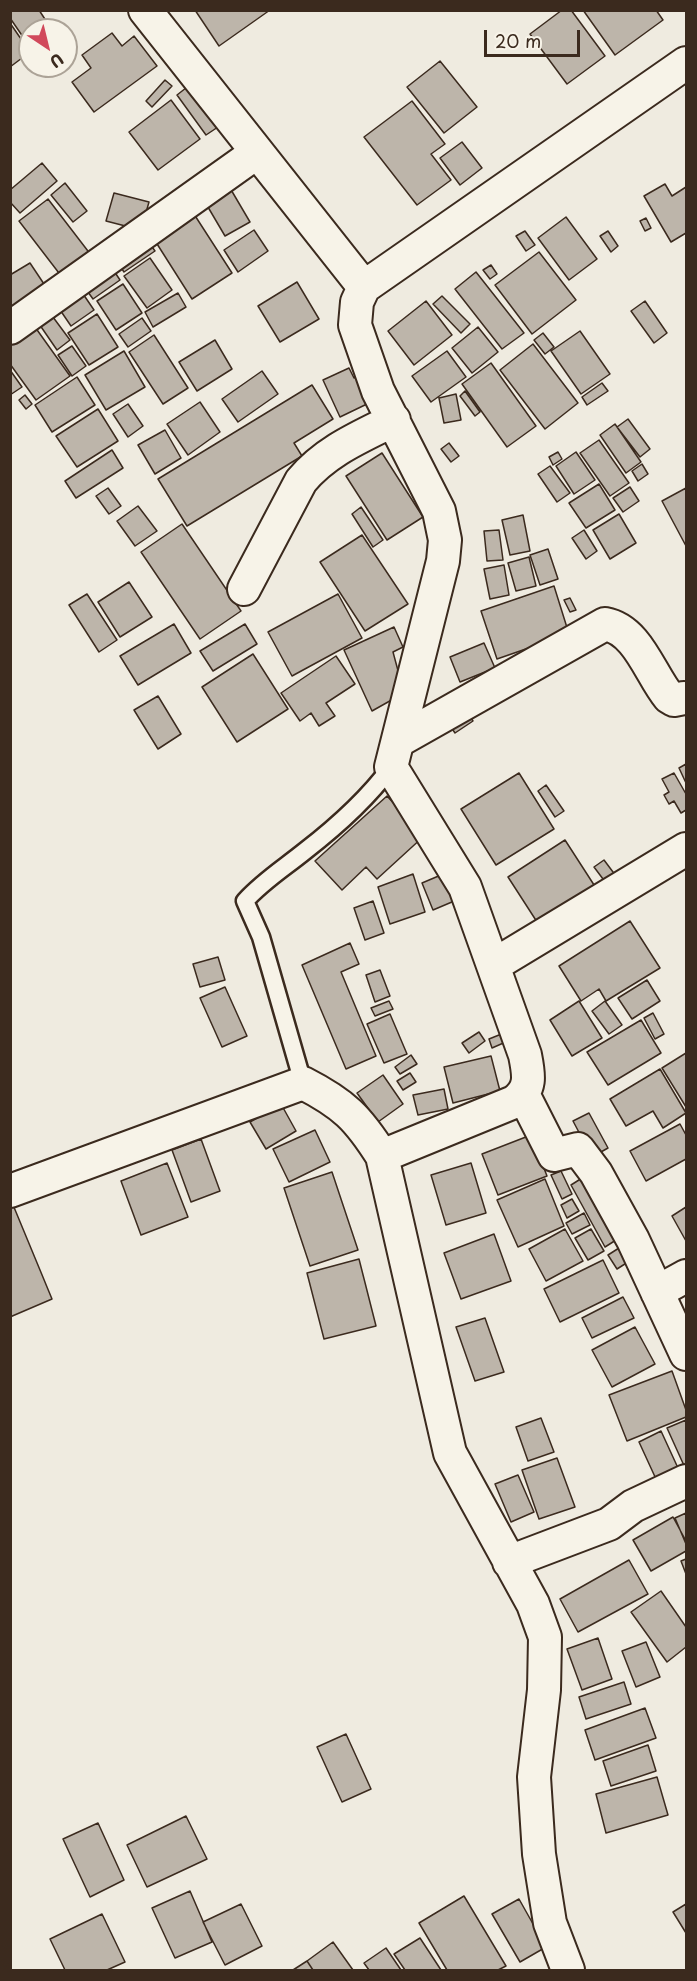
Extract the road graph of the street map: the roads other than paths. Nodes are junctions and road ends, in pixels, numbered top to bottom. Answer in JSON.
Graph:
{"nodes":[{"id":1,"x":145,"y":10,"type":"edge"},
{"id":2,"x":687,"y":63,"type":"edge"},
{"id":3,"x":256,"y":153,"type":"junction"},
{"id":4,"x":364,"y":287,"type":"junction"},
{"id":5,"x":10,"y":327,"type":"edge"},
{"id":6,"x":394,"y":420,"type":"junction"},
{"id":7,"x":244,"y":589,"type":"dead end"},
{"id":8,"x":686,"y":697,"type":"edge"},
{"id":9,"x":394,"y":754,"type":"junction"},
{"id":10,"x":687,"y":849,"type":"edge"},
{"id":11,"x":494,"y":965,"type":"junction"},
{"id":12,"x":303,"y":1083,"type":"junction"},
{"id":13,"x":523,"y":1095,"type":"junction"},
{"id":14,"x":382,"y":1156,"type":"junction"},
{"id":15,"x":10,"y":1191,"type":"edge"},
{"id":16,"x":687,"y":1276,"type":"edge"},
{"id":17,"x":657,"y":1292,"type":"junction"},
{"id":18,"x":687,"y":1354,"type":"edge"},
{"id":19,"x":687,"y":1480,"type":"edge"},
{"id":20,"x":509,"y":1562,"type":"junction"},
{"id":21,"x":568,"y":1971,"type":"edge"}],
"edges":[{"from":1,"to":3,"type":"street"},
{"from":2,"to":4,"type":"street"},
{"from":3,"to":4,"type":"street"},
{"from":3,"to":5,"type":"street"},
{"from":4,"to":6,"type":"street"},
{"from":6,"to":7,"type":"street"},
{"from":6,"to":9,"type":"street"},
{"from":8,"to":9,"type":"street"},
{"from":9,"to":11,"type":"street"},
{"from":9,"to":12,"type":"lane"},
{"from":10,"to":11,"type":"street"},
{"from":11,"to":13,"type":"street"},
{"from":12,"to":14,"type":"street"},
{"from":12,"to":15,"type":"street"},
{"from":13,"to":14,"type":"street"},
{"from":13,"to":17,"type":"street"},
{"from":14,"to":20,"type":"street"},
{"from":16,"to":17,"type":"street"},
{"from":17,"to":18,"type":"street"},
{"from":19,"to":20,"type":"street"},
{"from":20,"to":21,"type":"street"}]}
